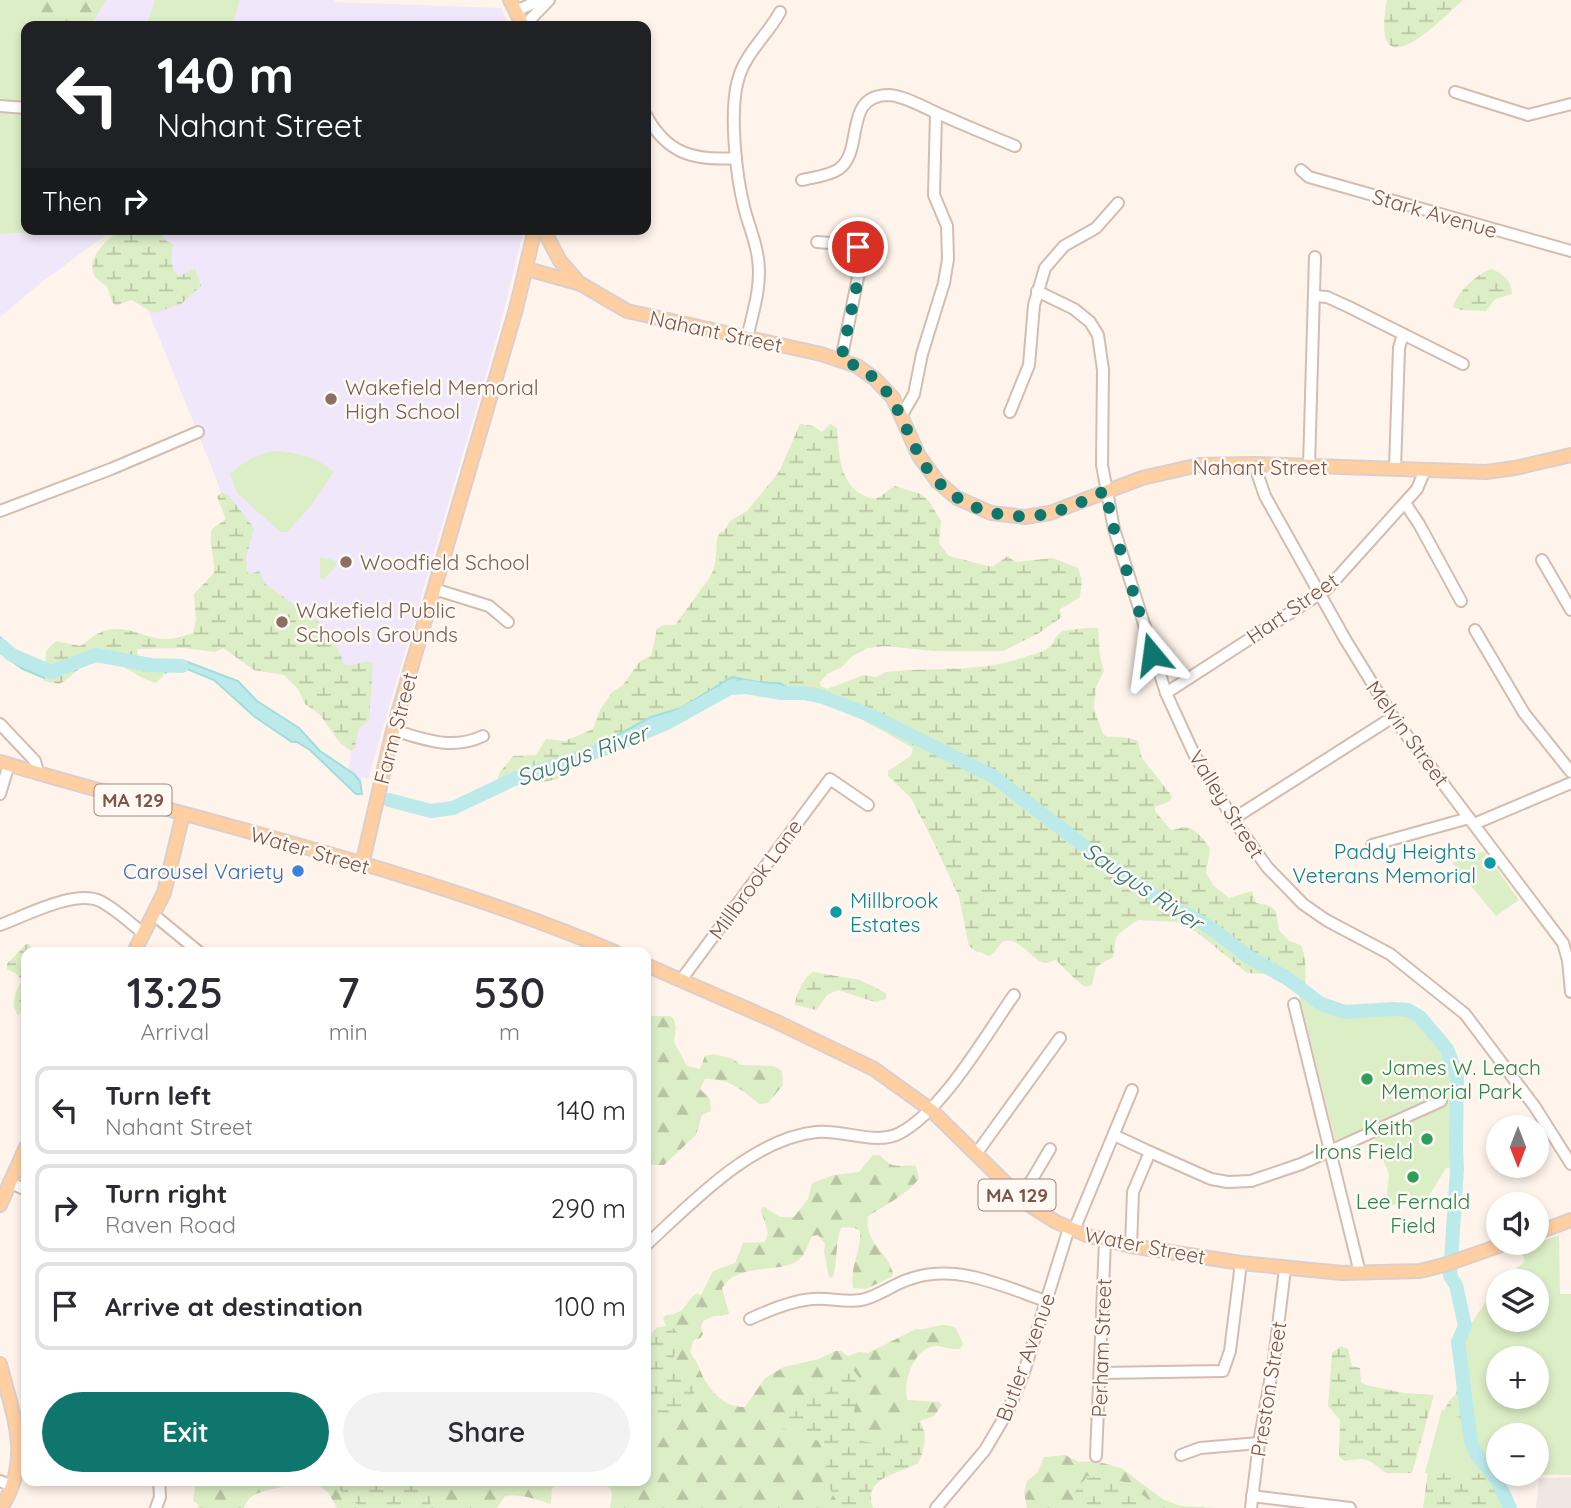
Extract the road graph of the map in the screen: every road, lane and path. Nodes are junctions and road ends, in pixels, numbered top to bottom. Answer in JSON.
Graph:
{"nodes":[{"id":1,"x":540,"y":0,"type":"edge"},
{"id":2,"x":549,"y":0,"type":"edge"},
{"id":3,"x":513,"y":6,"type":"edge"},
{"id":4,"x":780,"y":12,"type":"dead end"},
{"id":5,"x":529,"y":21,"type":"edge"},
{"id":6,"x":1455,"y":92,"type":"dead end"},
{"id":7,"x":1571,"y":104,"type":"edge"},
{"id":8,"x":0,"y":106,"type":"edge"},
{"id":9,"x":21,"y":108,"type":"edge"},
{"id":10,"x":936,"y":113,"type":"junction"},
{"id":11,"x":651,"y":122,"type":"edge"},
{"id":12,"x":1015,"y":146,"type":"dead end"},
{"id":13,"x":736,"y":158,"type":"junction"},
{"id":14,"x":1301,"y":170,"type":"dead end"},
{"id":15,"x":802,"y":180,"type":"dead end"},
{"id":16,"x":1118,"y":203,"type":"dead end"},
{"id":17,"x":534,"y":235,"type":"edge"},
{"id":18,"x":546,"y":235,"type":"edge"},
{"id":19,"x":817,"y":242,"type":"dead end"},
{"id":20,"x":1571,"y":251,"type":"edge"},
{"id":21,"x":530,"y":255,"type":"junction"},
{"id":22,"x":1315,"y":257,"type":"dead end"},
{"id":23,"x":560,"y":261,"type":"junction"},
{"id":24,"x":527,"y":269,"type":"junction"},
{"id":25,"x":581,"y":284,"type":"junction"},
{"id":26,"x":1037,"y":291,"type":"junction"},
{"id":27,"x":1315,"y":296,"type":"junction"},
{"id":28,"x":1402,"y":334,"type":"junction"},
{"id":29,"x":747,"y":338,"type":"junction"},
{"id":30,"x":841,"y":360,"type":"junction"},
{"id":31,"x":1463,"y":364,"type":"dead end"},
{"id":32,"x":1010,"y":412,"type":"dead end"},
{"id":33,"x":902,"y":415,"type":"junction"},
{"id":34,"x":198,"y":432,"type":"dead end"},
{"id":35,"x":1571,"y":455,"type":"edge"},
{"id":36,"x":1254,"y":464,"type":"junction"},
{"id":37,"x":1309,"y":466,"type":"junction"},
{"id":38,"x":1395,"y":469,"type":"junction"},
{"id":39,"x":1425,"y":470,"type":"junction"},
{"id":40,"x":1105,"y":491,"type":"junction"},
{"id":41,"x":1405,"y":503,"type":"junction"},
{"id":42,"x":0,"y":511,"type":"edge"},
{"id":43,"x":1542,"y":560,"type":"dead end"},
{"id":44,"x":434,"y":589,"type":"junction"},
{"id":45,"x":1319,"y":594,"type":"junction"},
{"id":46,"x":1461,"y":601,"type":"dead end"},
{"id":47,"x":1569,"y":603,"type":"edge"},
{"id":48,"x":508,"y":622,"type":"dead end"},
{"id":49,"x":1475,"y":630,"type":"dead end"},
{"id":50,"x":1166,"y":693,"type":"junction"},
{"id":51,"x":1393,"y":718,"type":"junction"},
{"id":52,"x":0,"y":724,"type":"edge"},
{"id":53,"x":393,"y":730,"type":"junction"},
{"id":54,"x":483,"y":736,"type":"dead end"},
{"id":55,"x":20,"y":746,"type":"junction"},
{"id":56,"x":8,"y":764,"type":"edge"},
{"id":57,"x":38,"y":772,"type":"junction"},
{"id":58,"x":1571,"y":772,"type":"edge"},
{"id":59,"x":1571,"y":783,"type":"edge"},
{"id":60,"x":0,"y":794,"type":"edge"},
{"id":61,"x":868,"y":805,"type":"dead end"},
{"id":62,"x":183,"y":814,"type":"junction"},
{"id":63,"x":1233,"y":819,"type":"junction"},
{"id":64,"x":1472,"y":821,"type":"junction"},
{"id":65,"x":1372,"y":845,"type":"dead end"},
{"id":66,"x":362,"y":865,"type":"junction"},
{"id":67,"x":154,"y":915,"type":"junction"},
{"id":68,"x":0,"y":925,"type":"edge"},
{"id":69,"x":144,"y":934,"type":"junction"},
{"id":70,"x":1567,"y":941,"type":"edge"},
{"id":71,"x":137,"y":947,"type":"edge"},
{"id":72,"x":193,"y":947,"type":"edge"},
{"id":73,"x":603,"y":947,"type":"edge"},
{"id":74,"x":651,"y":967,"type":"edge"},
{"id":75,"x":681,"y":980,"type":"junction"},
{"id":76,"x":1571,"y":992,"type":"edge"},
{"id":77,"x":1014,"y":995,"type":"dead end"},
{"id":78,"x":1294,"y":1004,"type":"dead end"},
{"id":79,"x":1060,"y":1038,"type":"dead end"},
{"id":80,"x":1132,"y":1090,"type":"dead end"},
{"id":81,"x":1441,"y":1101,"type":"dead end"},
{"id":82,"x":931,"y":1110,"type":"junction"},
{"id":83,"x":1114,"y":1135,"type":"junction"},
{"id":84,"x":1050,"y":1149,"type":"dead end"},
{"id":85,"x":1150,"y":1152,"type":"junction"},
{"id":86,"x":1329,"y":1152,"type":"junction"},
{"id":87,"x":976,"y":1154,"type":"junction"},
{"id":88,"x":21,"y":1157,"type":"edge"},
{"id":89,"x":1571,"y":1164,"type":"edge"},
{"id":90,"x":9,"y":1182,"type":"junction"},
{"id":91,"x":21,"y":1188,"type":"edge"},
{"id":92,"x":1021,"y":1198,"type":"junction"},
{"id":93,"x":0,"y":1205,"type":"edge"},
{"id":94,"x":1571,"y":1220,"type":"edge"},
{"id":95,"x":1549,"y":1228,"type":"edge"},
{"id":96,"x":1072,"y":1229,"type":"junction"},
{"id":97,"x":651,"y":1241,"type":"edge"},
{"id":98,"x":1105,"y":1241,"type":"junction"},
{"id":99,"x":1131,"y":1246,"type":"junction"},
{"id":100,"x":1486,"y":1251,"type":"edge"},
{"id":101,"x":1241,"y":1263,"type":"junction"},
{"id":102,"x":1285,"y":1269,"type":"junction"},
{"id":103,"x":1360,"y":1273,"type":"junction"},
{"id":104,"x":1046,"y":1301,"type":"junction"},
{"id":105,"x":750,"y":1319,"type":"dead end"},
{"id":106,"x":0,"y":1364,"type":"edge"},
{"id":107,"x":1101,"y":1373,"type":"junction"},
{"id":108,"x":21,"y":1435,"type":"edge"},
{"id":109,"x":1259,"y":1443,"type":"junction"},
{"id":110,"x":21,"y":1449,"type":"edge"},
{"id":111,"x":1181,"y":1455,"type":"dead end"},
{"id":112,"x":1096,"y":1456,"type":"dead end"},
{"id":113,"x":6,"y":1484,"type":"edge"},
{"id":114,"x":159,"y":1486,"type":"edge"},
{"id":115,"x":1252,"y":1496,"type":"junction"},
{"id":116,"x":1,"y":1508,"type":"edge"},
{"id":117,"x":156,"y":1508,"type":"edge"},
{"id":118,"x":936,"y":1508,"type":"edge"},
{"id":119,"x":1251,"y":1508,"type":"edge"},
{"id":120,"x":1350,"y":1508,"type":"edge"}],
"edges":[{"from":1,"to":3,"type":"street"},
{"from":2,"to":5,"type":"street"},
{"from":4,"to":13,"type":"street"},
{"from":6,"to":7,"type":"street"},
{"from":8,"to":9,"type":"street"},
{"from":10,"to":12,"type":"street"},
{"from":10,"to":15,"type":"street"},
{"from":10,"to":33,"type":"street"},
{"from":11,"to":13,"type":"street"},
{"from":13,"to":29,"type":"street"},
{"from":14,"to":20,"type":"street","name":"Stark Avenue"},
{"from":16,"to":26,"type":"street"},
{"from":17,"to":21,"type":"main road","name":"Farm Street"},
{"from":18,"to":23,"type":"main road","name":"Nahant Street"},
{"from":19,"to":30,"type":"street"},
{"from":21,"to":23,"type":"main road"},
{"from":21,"to":24,"type":"main road","name":"Farm Street"},
{"from":22,"to":27,"type":"street"},
{"from":23,"to":25,"type":"main road","name":"Nahant Street"},
{"from":24,"to":25,"type":"main road","name":"Nahant Street"},
{"from":24,"to":44,"type":"main road","name":"Farm Street"},
{"from":25,"to":29,"type":"main road","name":"Nahant Street"},
{"from":26,"to":32,"type":"street"},
{"from":26,"to":40,"type":"street","name":"Valley Street"},
{"from":27,"to":28,"type":"street"},
{"from":27,"to":37,"type":"street"},
{"from":28,"to":31,"type":"street"},
{"from":28,"to":38,"type":"street"},
{"from":29,"to":30,"type":"main road","name":"Nahant Street"},
{"from":30,"to":33,"type":"main road","name":"Nahant Street"},
{"from":33,"to":40,"type":"main road","name":"Nahant Street"},
{"from":34,"to":42,"type":"street"},
{"from":35,"to":39,"type":"main road","name":"Nahant Street"},
{"from":36,"to":37,"type":"main road","name":"Nahant Street"},
{"from":36,"to":40,"type":"main road","name":"Nahant Street"},
{"from":36,"to":45,"type":"street","name":"Melvin Street"},
{"from":37,"to":38,"type":"main road","name":"Nahant Street"},
{"from":38,"to":39,"type":"main road","name":"Nahant Street"},
{"from":39,"to":41,"type":"street","name":"Hart Street"},
{"from":40,"to":50,"type":"street","name":"Valley Street"},
{"from":41,"to":45,"type":"street","name":"Hart Street"},
{"from":41,"to":46,"type":"street"},
{"from":43,"to":47,"type":"street"},
{"from":44,"to":48,"type":"street"},
{"from":44,"to":53,"type":"main road","name":"Farm Street"},
{"from":45,"to":50,"type":"street","name":"Hart Street"},
{"from":45,"to":51,"type":"street","name":"Melvin Street"},
{"from":49,"to":58,"type":"street"},
{"from":50,"to":63,"type":"street","name":"Valley Street"},
{"from":51,"to":63,"type":"street"},
{"from":51,"to":64,"type":"street","name":"Melvin Street"},
{"from":52,"to":55,"type":"street"},
{"from":53,"to":54,"type":"street"},
{"from":53,"to":66,"type":"main road","name":"Farm Street"},
{"from":55,"to":56,"type":"street"},
{"from":55,"to":57,"type":"street"},
{"from":56,"to":57,"type":"main road","name":"Water Street","number":"MA 129"},
{"from":56,"to":60,"type":"street"},
{"from":57,"to":62,"type":"main road","name":"Water Street","number":"MA 129"},
{"from":59,"to":64,"type":"street"},
{"from":61,"to":75,"type":"street","name":"Millbrook Lane"},
{"from":62,"to":66,"type":"main road","name":"Water Street","number":"MA 129"},
{"from":62,"to":67,"type":"main road"},
{"from":63,"to":89,"type":"street","name":"Valley Street"},
{"from":64,"to":65,"type":"street"},
{"from":64,"to":70,"type":"street","name":"Melvin Street"},
{"from":66,"to":73,"type":"main road","name":"Water Street","number":"MA 129"},
{"from":67,"to":69,"type":"main road"},
{"from":67,"to":72,"type":"street"},
{"from":68,"to":69,"type":"street"},
{"from":69,"to":71,"type":"main road"},
{"from":70,"to":76,"type":"street","name":"Melvin Street"},
{"from":74,"to":75,"type":"main road","name":"Water Street","number":"MA 129"},
{"from":75,"to":82,"type":"main road","name":"Water Street","number":"MA 129"},
{"from":77,"to":82,"type":"street"},
{"from":78,"to":86,"type":"street"},
{"from":79,"to":87,"type":"street"},
{"from":80,"to":83,"type":"street","name":"Butler Avenue"},
{"from":81,"to":86,"type":"street"},
{"from":82,"to":87,"type":"main road","name":"Water Street","number":"MA 129"},
{"from":82,"to":97,"type":"street"},
{"from":83,"to":85,"type":"street"},
{"from":83,"to":96,"type":"street","name":"Butler Avenue"},
{"from":84,"to":92,"type":"street"},
{"from":85,"to":86,"type":"street"},
{"from":85,"to":99,"type":"street"},
{"from":86,"to":103,"type":"street"},
{"from":87,"to":92,"type":"main road","name":"Water Street","number":"MA 129"},
{"from":88,"to":90,"type":"main road"},
{"from":90,"to":91,"type":"street"},
{"from":90,"to":93,"type":"main road"},
{"from":92,"to":96,"type":"main road","name":"Water Street","number":"MA 129"},
{"from":94,"to":95,"type":"main road"},
{"from":96,"to":98,"type":"main road","name":"Water Street","number":"MA 129"},
{"from":96,"to":104,"type":"street","name":"Butler Avenue"},
{"from":98,"to":99,"type":"main road","name":"Water Street","number":"MA 129"},
{"from":98,"to":107,"type":"street","name":"Perham Street"},
{"from":99,"to":101,"type":"main road","name":"Water Street","number":"MA 129"},
{"from":100,"to":103,"type":"main road","name":"Water Street","number":"MA 129"},
{"from":101,"to":102,"type":"main road","name":"Water Street","number":"MA 129"},
{"from":101,"to":107,"type":"street"},
{"from":102,"to":103,"type":"main road","name":"Water Street","number":"MA 129"},
{"from":102,"to":109,"type":"street","name":"Preston Street"},
{"from":104,"to":105,"type":"street"},
{"from":104,"to":118,"type":"street","name":"Butler Avenue"},
{"from":106,"to":108,"type":"main road"},
{"from":107,"to":112,"type":"street","name":"Perham Street"},
{"from":109,"to":111,"type":"street"},
{"from":109,"to":115,"type":"street","name":"Preston Street"},
{"from":110,"to":113,"type":"main road"},
{"from":113,"to":116,"type":"main road"},
{"from":114,"to":117,"type":"street"},
{"from":115,"to":119,"type":"street","name":"Preston Street"},
{"from":115,"to":120,"type":"street"}]}
